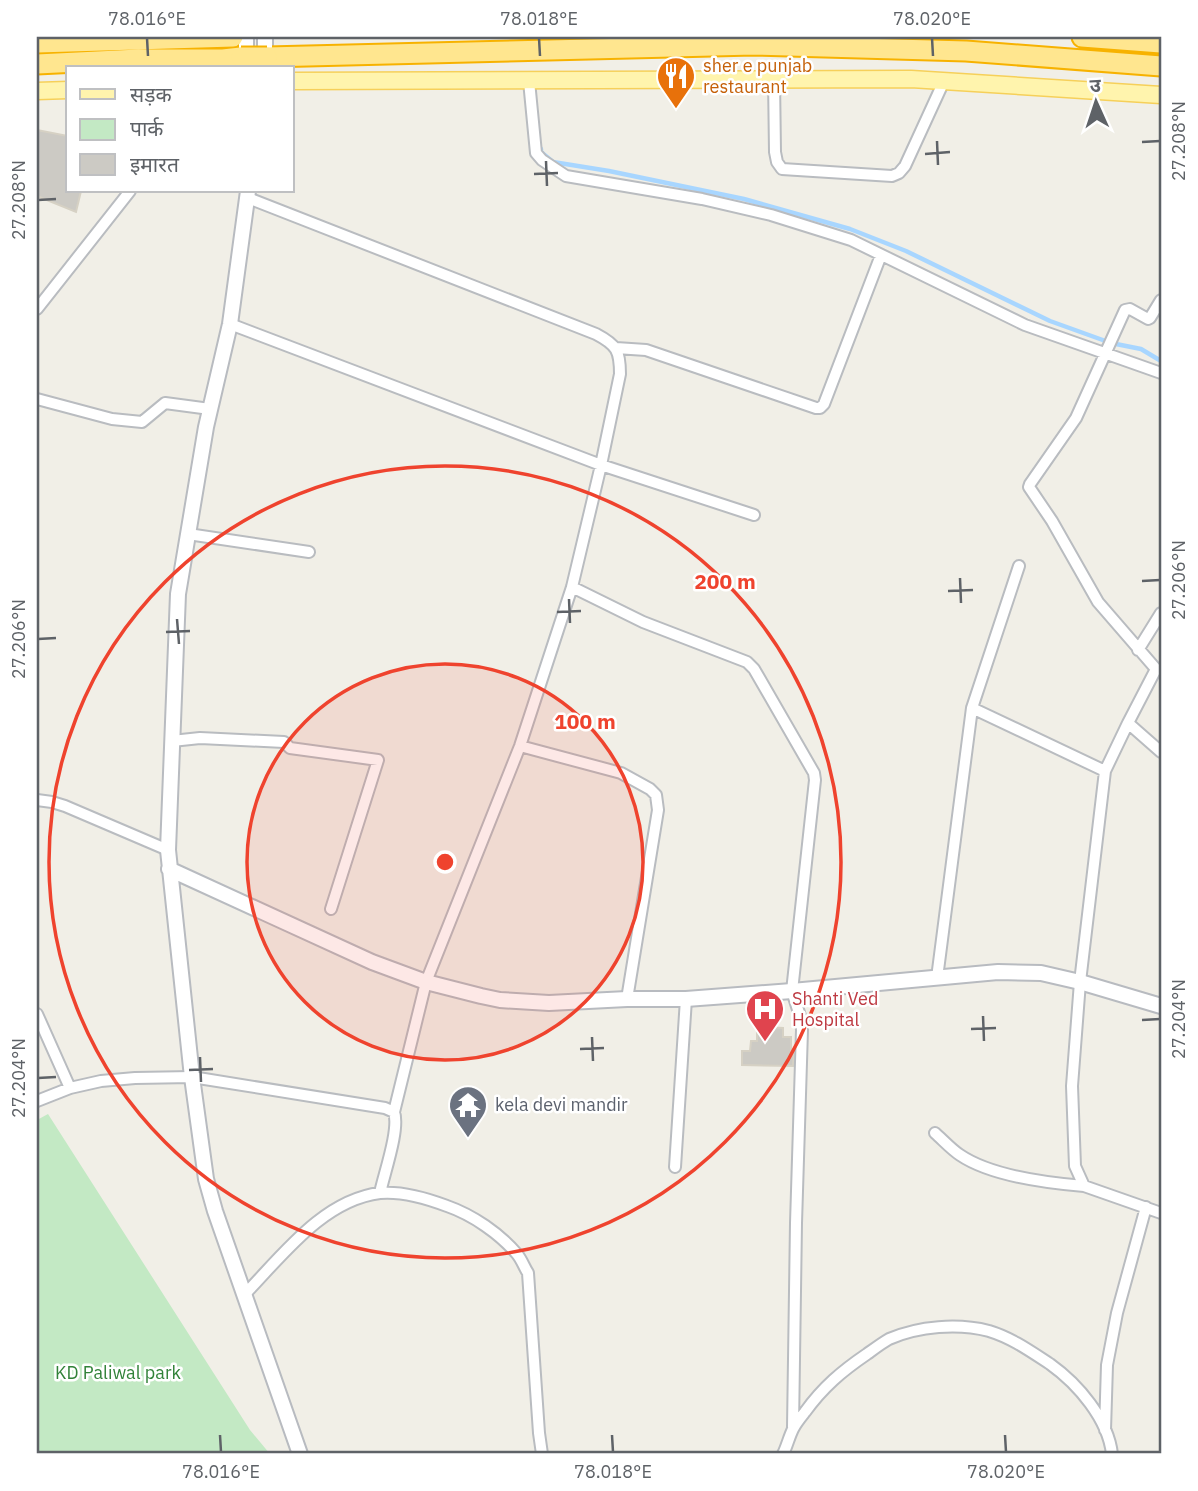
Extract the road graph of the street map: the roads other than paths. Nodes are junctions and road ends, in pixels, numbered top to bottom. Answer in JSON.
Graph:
{"nodes":[{"id":1,"x":233,"y":37,"type":"edge"},
{"id":2,"x":246,"y":37,"type":"edge"},
{"id":3,"x":265,"y":37,"type":"edge"},
{"id":4,"x":1082,"y":37,"type":"edge"},
{"id":5,"x":37,"y":43,"type":"edge"},
{"id":6,"x":1161,"y":43,"type":"edge"},
{"id":7,"x":37,"y":64,"type":"edge"},
{"id":8,"x":246,"y":66,"type":"edge"},
{"id":9,"x":265,"y":66,"type":"edge"},
{"id":10,"x":1161,"y":66,"type":"edge"},
{"id":11,"x":774,"y":79,"type":"junction"},
{"id":12,"x":529,"y":81,"type":"junction"},
{"id":13,"x":944,"y":81,"type":"junction"},
{"id":14,"x":294,"y":82,"type":"edge"},
{"id":15,"x":66,"y":90,"type":"edge"},
{"id":16,"x":37,"y":92,"type":"edge"},
{"id":17,"x":1161,"y":95,"type":"edge"},
{"id":18,"x":129,"y":192,"type":"edge"},
{"id":19,"x":248,"y":194,"type":"edge"},
{"id":20,"x":881,"y":255,"type":"junction"},
{"id":21,"x":1161,"y":300,"type":"edge"},
{"id":22,"x":37,"y":309,"type":"edge"},
{"id":23,"x":230,"y":324,"type":"junction"},
{"id":24,"x":616,"y":348,"type":"junction"},
{"id":25,"x":1108,"y":348,"type":"junction"},
{"id":26,"x":1161,"y":373,"type":"edge"},
{"id":27,"x":37,"y":399,"type":"edge"},
{"id":28,"x":210,"y":409,"type":"junction"},
{"id":29,"x":601,"y":465,"type":"junction"},
{"id":30,"x":754,"y":514,"type":"dead end"},
{"id":31,"x":188,"y":534,"type":"junction"},
{"id":32,"x":310,"y":552,"type":"dead end"},
{"id":33,"x":1019,"y":566,"type":"dead end"},
{"id":34,"x":572,"y":587,"type":"junction"},
{"id":35,"x":1161,"y":613,"type":"edge"},
{"id":36,"x":1138,"y":650,"type":"junction"},
{"id":37,"x":972,"y":708,"type":"junction"},
{"id":38,"x":1128,"y":723,"type":"junction"},
{"id":39,"x":172,"y":741,"type":"junction"},
{"id":40,"x":520,"y":746,"type":"junction"},
{"id":41,"x":1161,"y":752,"type":"edge"},
{"id":42,"x":1105,"y":771,"type":"junction"},
{"id":43,"x":37,"y":800,"type":"edge"},
{"id":44,"x":167,"y":850,"type":"junction"},
{"id":45,"x":169,"y":869,"type":"junction"},
{"id":46,"x":331,"y":909,"type":"dead end"},
{"id":47,"x":937,"y":978,"type":"junction"},
{"id":48,"x":426,"y":982,"type":"junction"},
{"id":49,"x":1080,"y":982,"type":"junction"},
{"id":50,"x":792,"y":991,"type":"junction"},
{"id":51,"x":627,"y":999,"type":"junction"},
{"id":52,"x":686,"y":999,"type":"junction"},
{"id":53,"x":1161,"y":1006,"type":"edge"},
{"id":54,"x":37,"y":1014,"type":"edge"},
{"id":55,"x":192,"y":1077,"type":"junction"},
{"id":56,"x":70,"y":1088,"type":"junction"},
{"id":57,"x":37,"y":1101,"type":"edge"},
{"id":58,"x":394,"y":1112,"type":"junction"},
{"id":59,"x":935,"y":1133,"type":"dead end"},
{"id":60,"x":675,"y":1167,"type":"dead end"},
{"id":61,"x":1084,"y":1186,"type":"junction"},
{"id":62,"x":380,"y":1193,"type":"junction"},
{"id":63,"x":1146,"y":1207,"type":"junction"},
{"id":64,"x":1161,"y":1213,"type":"edge"},
{"id":65,"x":245,"y":1294,"type":"junction"},
{"id":66,"x":793,"y":1427,"type":"junction"},
{"id":67,"x":1105,"y":1432,"type":"junction"},
{"id":68,"x":300,"y":1454,"type":"edge"},
{"id":69,"x":542,"y":1454,"type":"edge"},
{"id":70,"x":783,"y":1454,"type":"edge"},
{"id":71,"x":1112,"y":1454,"type":"edge"}],
"edges":[{"from":1,"to":5,"type":"highway"},
{"from":2,"to":8,"type":"street"},
{"from":3,"to":9,"type":"street"},
{"from":4,"to":6,"type":"highway"},
{"from":7,"to":10,"type":"highway","bridge":true},
{"from":11,"to":12,"type":"main road"},
{"from":11,"to":13,"type":"main road"},
{"from":11,"to":13,"type":"street"},
{"from":12,"to":14,"type":"main road"},
{"from":12,"to":20,"type":"street"},
{"from":13,"to":17,"type":"main road"},
{"from":15,"to":16,"type":"main road"},
{"from":18,"to":22,"type":"street"},
{"from":19,"to":23,"type":"street"},
{"from":19,"to":24,"type":"street"},
{"from":20,"to":24,"type":"street"},
{"from":20,"to":25,"type":"street"},
{"from":21,"to":25,"type":"street"},
{"from":23,"to":28,"type":"street"},
{"from":23,"to":29,"type":"street"},
{"from":24,"to":29,"type":"street"},
{"from":25,"to":26,"type":"street"},
{"from":25,"to":36,"type":"street"},
{"from":27,"to":28,"type":"street"},
{"from":28,"to":31,"type":"street"},
{"from":29,"to":30,"type":"street"},
{"from":29,"to":34,"type":"street"},
{"from":31,"to":32,"type":"street"},
{"from":31,"to":39,"type":"street"},
{"from":33,"to":37,"type":"street"},
{"from":34,"to":40,"type":"street"},
{"from":34,"to":50,"type":"street"},
{"from":35,"to":36,"type":"street"},
{"from":36,"to":38,"type":"street"},
{"from":37,"to":42,"type":"street"},
{"from":37,"to":47,"type":"street"},
{"from":38,"to":41,"type":"street"},
{"from":38,"to":42,"type":"street"},
{"from":39,"to":44,"type":"street"},
{"from":39,"to":46,"type":"street"},
{"from":40,"to":48,"type":"street"},
{"from":40,"to":51,"type":"street"},
{"from":42,"to":49,"type":"street"},
{"from":43,"to":44,"type":"street"},
{"from":44,"to":45,"type":"street"},
{"from":45,"to":48,"type":"street"},
{"from":45,"to":55,"type":"street"},
{"from":47,"to":49,"type":"street"},
{"from":47,"to":50,"type":"street"},
{"from":48,"to":51,"type":"street"},
{"from":48,"to":58,"type":"street"},
{"from":49,"to":53,"type":"street"},
{"from":49,"to":61,"type":"street"},
{"from":50,"to":52,"type":"street"},
{"from":50,"to":66,"type":"street"},
{"from":51,"to":52,"type":"street"},
{"from":52,"to":60,"type":"street"},
{"from":54,"to":56,"type":"street"},
{"from":55,"to":56,"type":"street"},
{"from":55,"to":58,"type":"street"},
{"from":55,"to":65,"type":"street"},
{"from":56,"to":57,"type":"street"},
{"from":58,"to":62,"type":"street"},
{"from":59,"to":61,"type":"street"},
{"from":61,"to":63,"type":"street"},
{"from":62,"to":65,"type":"street"},
{"from":62,"to":69,"type":"street"},
{"from":63,"to":64,"type":"street"},
{"from":63,"to":67,"type":"street"},
{"from":65,"to":68,"type":"street"},
{"from":66,"to":67,"type":"street"},
{"from":66,"to":70,"type":"street"},
{"from":67,"to":71,"type":"street"}]}
